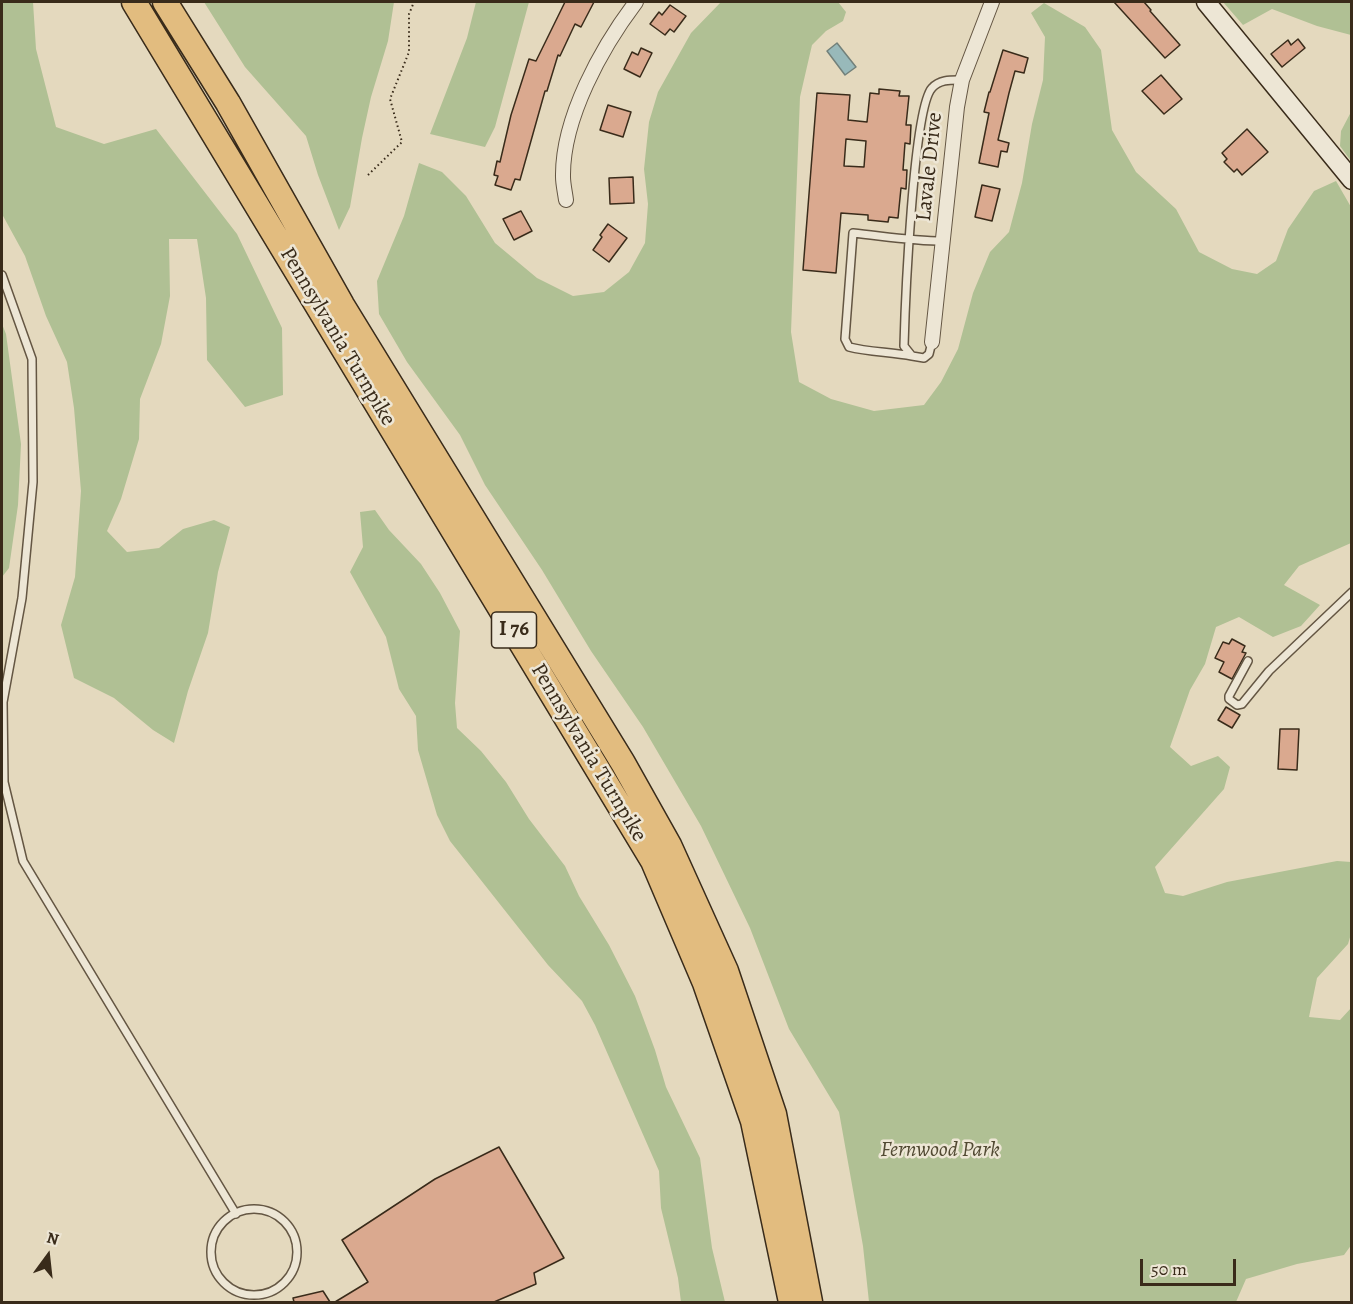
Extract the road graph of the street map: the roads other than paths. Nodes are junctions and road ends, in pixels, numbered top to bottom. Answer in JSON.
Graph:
{"nodes":[{"id":1,"x":134,"y":2,"type":"edge"},
{"id":2,"x":165,"y":2,"type":"edge"},
{"id":3,"x":636,"y":2,"type":"edge"},
{"id":4,"x":992,"y":2,"type":"edge"},
{"id":5,"x":1206,"y":2,"type":"edge"},
{"id":6,"x":962,"y":80,"type":"junction"},
{"id":7,"x":1352,"y":180,"type":"edge"},
{"id":8,"x":566,"y":200,"type":"dead end"},
{"id":9,"x":910,"y":241,"type":"junction"},
{"id":10,"x":943,"y":241,"type":"junction"},
{"id":11,"x":2,"y":275,"type":"edge"},
{"id":12,"x":932,"y":342,"type":"joint"},
{"id":13,"x":912,"y":357,"type":"junction"},
{"id":14,"x":1352,"y":592,"type":"edge"},
{"id":15,"x":1248,"y":661,"type":"dead end"},
{"id":16,"x":236,"y":1214,"type":"junction"},
{"id":17,"x":791,"y":1302,"type":"edge"},
{"id":18,"x":810,"y":1302,"type":"edge"}],
"edges":[{"from":1,"to":17,"type":"highway","name":"Pennsylvania Turnpike","number":"I 76"},
{"from":2,"to":18,"type":"highway","name":"Pennsylvania Turnpike","number":"I 76"},
{"from":3,"to":8,"type":"street"},
{"from":4,"to":6,"type":"street","name":"Lavale Drive"},
{"from":5,"to":7,"type":"main road"},
{"from":6,"to":9,"type":"lane"},
{"from":6,"to":10,"type":"street","name":"Lavale Drive"},
{"from":9,"to":10,"type":"lane"},
{"from":9,"to":13,"type":"lane"},
{"from":9,"to":13,"type":"lane"},
{"from":10,"to":12,"type":"street","name":"Lavale Drive"},
{"from":11,"to":16,"type":"lane"},
{"from":12,"to":13,"type":"lane"},
{"from":14,"to":15,"type":"lane"},
{"from":16,"to":16,"type":"lane"}]}
